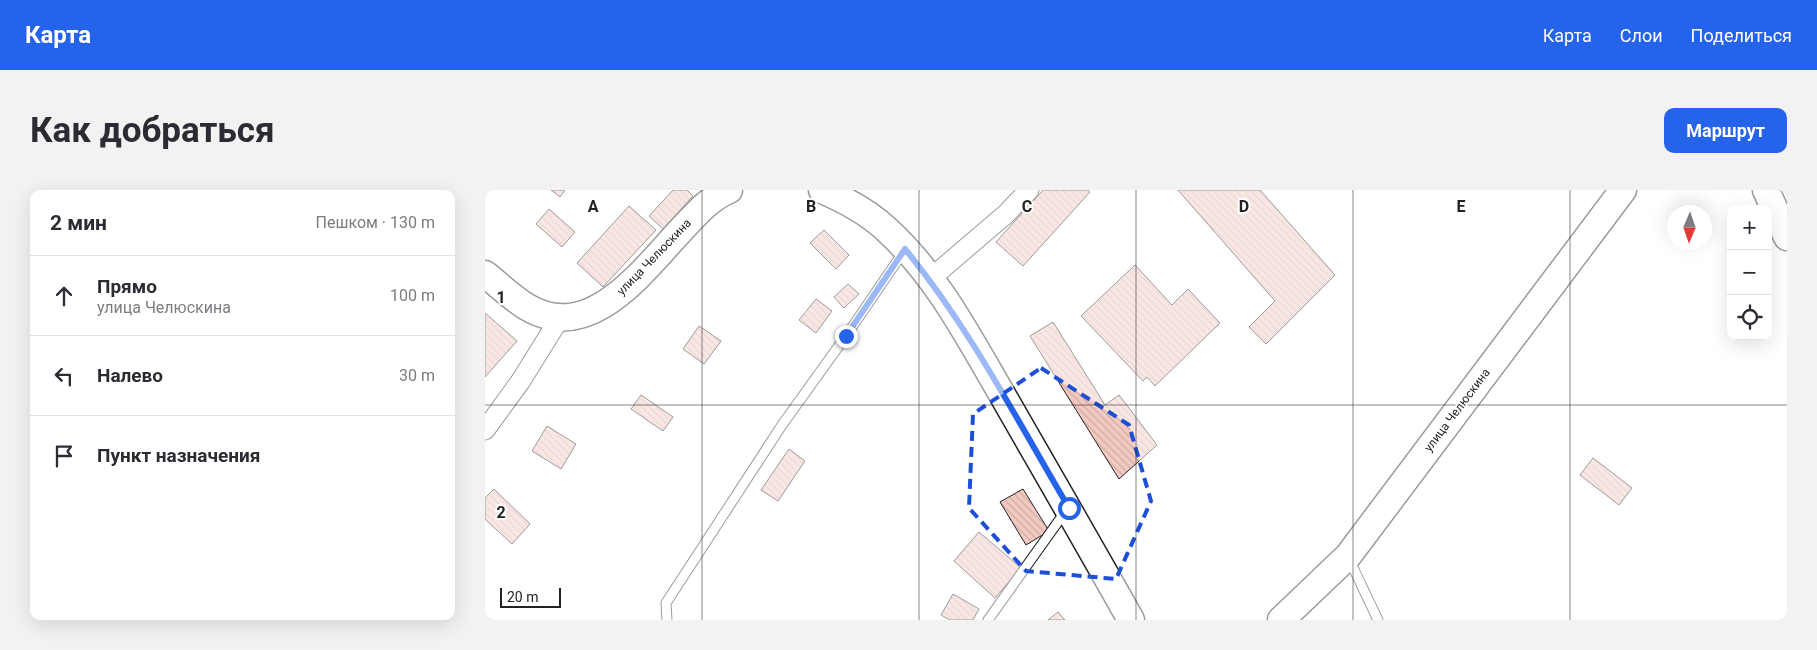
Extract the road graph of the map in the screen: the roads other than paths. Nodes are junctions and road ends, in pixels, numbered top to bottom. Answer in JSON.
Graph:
{"nodes":[{"id":1,"x":729,"y":190,"type":"edge"},
{"id":2,"x":822,"y":190,"type":"edge"},
{"id":3,"x":1029,"y":190,"type":"edge"},
{"id":4,"x":1623,"y":190,"type":"edge"},
{"id":5,"x":1767,"y":190,"type":"edge"},
{"id":6,"x":1787,"y":237,"type":"edge"},
{"id":7,"x":905,"y":249,"type":"junction"},
{"id":8,"x":485,"y":274,"type":"edge"},
{"id":9,"x":930,"y":279,"type":"junction"},
{"id":10,"x":560,"y":318,"type":"junction"},
{"id":11,"x":485,"y":430,"type":"edge"},
{"id":12,"x":1069,"y":508,"type":"junction"},
{"id":13,"x":1347,"y":556,"type":"junction"},
{"id":14,"x":667,"y":620,"type":"edge"},
{"id":15,"x":988,"y":620,"type":"edge"},
{"id":16,"x":1131,"y":620,"type":"edge"},
{"id":17,"x":1281,"y":620,"type":"edge"},
{"id":18,"x":1378,"y":620,"type":"edge"}],
"edges":[{"from":1,"to":10,"type":"street","name":"улица Челюскина"},
{"from":2,"to":7,"type":"street"},
{"from":3,"to":9,"type":"street"},
{"from":4,"to":13,"type":"street","name":"улица Челюскина"},
{"from":5,"to":6,"type":"street"},
{"from":7,"to":9,"type":"street"},
{"from":7,"to":14,"type":"lane"},
{"from":8,"to":10,"type":"street"},
{"from":9,"to":12,"type":"street"},
{"from":10,"to":11,"type":"street"},
{"from":12,"to":15,"type":"lane"},
{"from":12,"to":16,"type":"street"},
{"from":13,"to":17,"type":"street","name":"улица Челюскина"},
{"from":13,"to":18,"type":"lane"}]}
